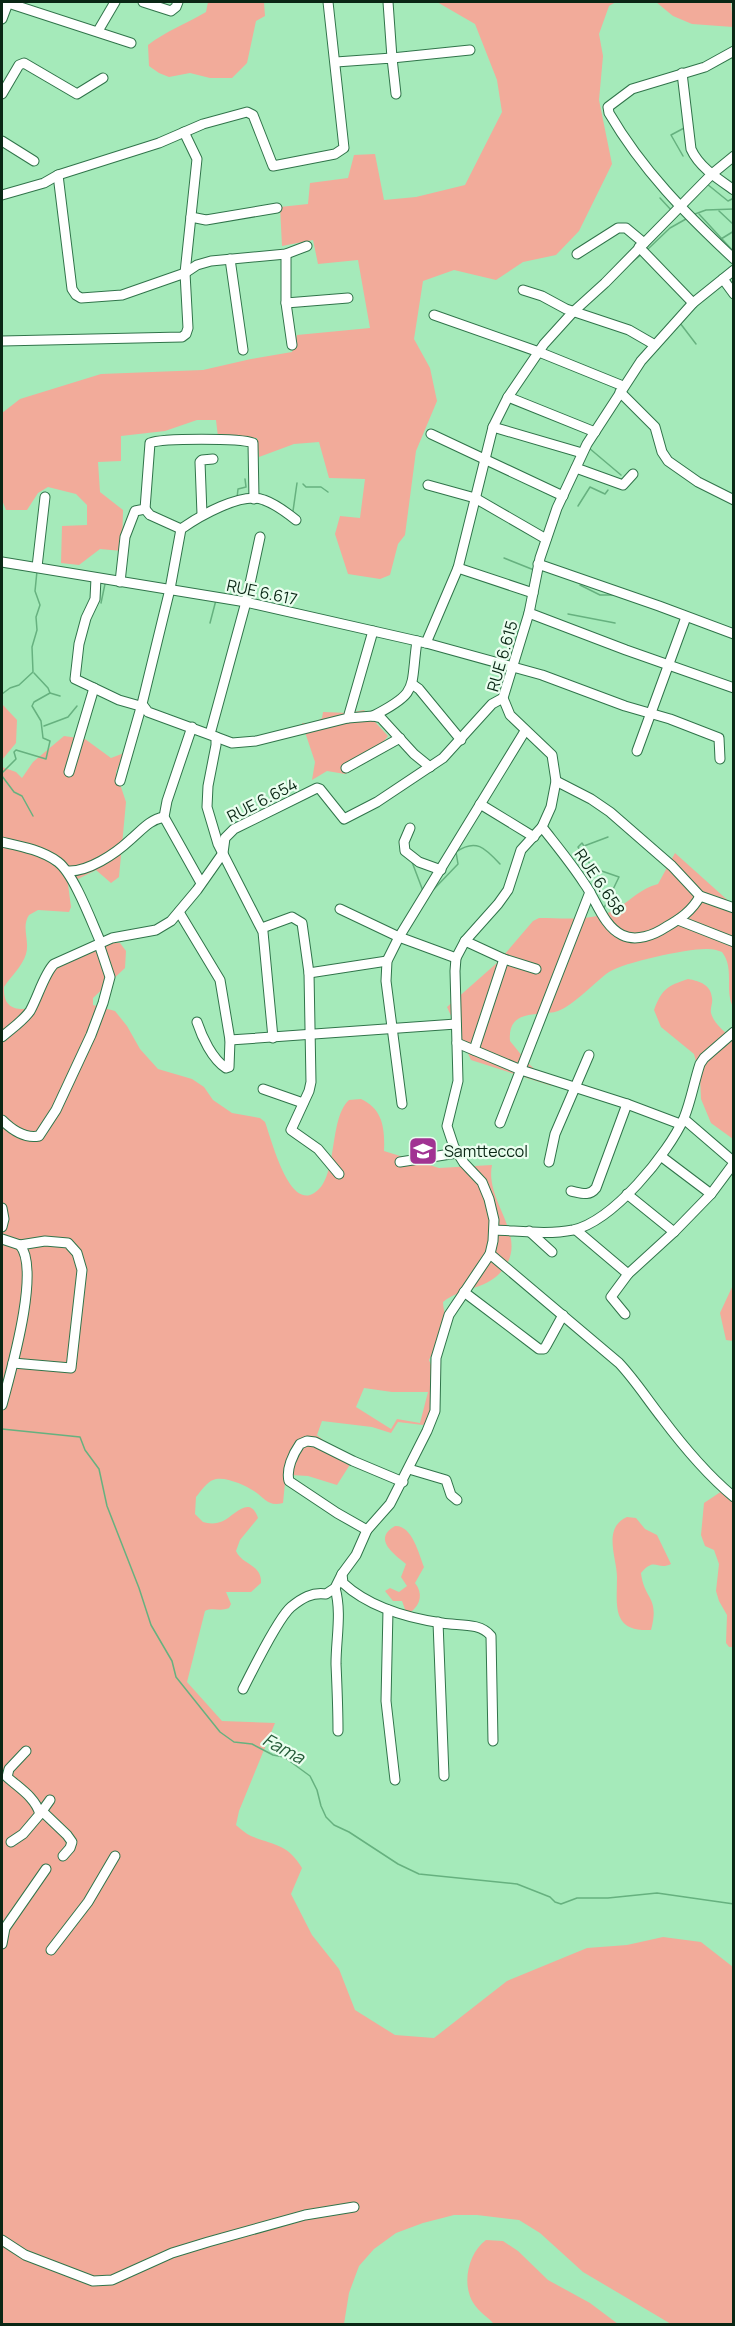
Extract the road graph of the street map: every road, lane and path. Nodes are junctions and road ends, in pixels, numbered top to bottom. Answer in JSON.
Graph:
{"nodes":[{"id":1,"x":6,"y":2,"type":"edge"},
{"id":2,"x":115,"y":2,"type":"edge"},
{"id":3,"x":142,"y":2,"type":"edge"},
{"id":4,"x":178,"y":2,"type":"edge"},
{"id":5,"x":328,"y":2,"type":"edge"},
{"id":6,"x":388,"y":2,"type":"edge"},
{"id":7,"x":2,"y":19,"type":"edge"},
{"id":8,"x":98,"y":31,"type":"junction"},
{"id":9,"x":131,"y":43,"type":"dead end"},
{"id":10,"x":470,"y":50,"type":"dead end"},
{"id":11,"x":734,"y":51,"type":"edge"},
{"id":12,"x":392,"y":58,"type":"junction"},
{"id":13,"x":336,"y":62,"type":"junction"},
{"id":14,"x":682,"y":73,"type":"junction"},
{"id":15,"x":103,"y":78,"type":"dead end"},
{"id":16,"x":2,"y":93,"type":"edge"},
{"id":17,"x":396,"y":94,"type":"dead end"},
{"id":18,"x":184,"y":132,"type":"junction"},
{"id":19,"x":2,"y":141,"type":"edge"},
{"id":20,"x":734,"y":156,"type":"edge"},
{"id":21,"x":34,"y":161,"type":"dead end"},
{"id":22,"x":712,"y":174,"type":"junction"},
{"id":23,"x":58,"y":175,"type":"junction"},
{"id":24,"x":734,"y":190,"type":"edge"},
{"id":25,"x":2,"y":195,"type":"edge"},
{"id":26,"x":680,"y":207,"type":"junction"},
{"id":27,"x":277,"y":208,"type":"dead end"},
{"id":28,"x":191,"y":217,"type":"junction"},
{"id":29,"x":642,"y":245,"type":"junction"},
{"id":30,"x":307,"y":246,"type":"dead end"},
{"id":31,"x":286,"y":254,"type":"junction"},
{"id":32,"x":577,"y":254,"type":"dead end"},
{"id":33,"x":230,"y":259,"type":"junction"},
{"id":34,"x":734,"y":259,"type":"edge"},
{"id":35,"x":734,"y":270,"type":"edge"},
{"id":36,"x":185,"y":273,"type":"junction"},
{"id":37,"x":723,"y":279,"type":"junction"},
{"id":38,"x":523,"y":290,"type":"dead end"},
{"id":39,"x":734,"y":294,"type":"edge"},
{"id":40,"x":348,"y":298,"type":"dead end"},
{"id":41,"x":286,"y":303,"type":"junction"},
{"id":42,"x":693,"y":303,"type":"junction"},
{"id":43,"x":573,"y":312,"type":"junction"},
{"id":44,"x":434,"y":315,"type":"dead end"},
{"id":45,"x":2,"y":341,"type":"edge"},
{"id":46,"x":292,"y":345,"type":"dead end"},
{"id":47,"x":655,"y":345,"type":"junction"},
{"id":48,"x":243,"y":350,"type":"dead end"},
{"id":49,"x":539,"y":352,"type":"junction"},
{"id":50,"x":621,"y":389,"type":"junction"},
{"id":51,"x":508,"y":397,"type":"junction"},
{"id":52,"x":494,"y":427,"type":"junction"},
{"id":53,"x":595,"y":432,"type":"junction"},
{"id":54,"x":431,"y":434,"type":"dead end"},
{"id":55,"x":582,"y":453,"type":"junction"},
{"id":56,"x":485,"y":458,"type":"junction"},
{"id":57,"x":213,"y":459,"type":"dead end"},
{"id":58,"x":576,"y":468,"type":"junction"},
{"id":59,"x":633,"y":474,"type":"dead end"},
{"id":60,"x":428,"y":485,"type":"dead end"},
{"id":61,"x":563,"y":496,"type":"junction"},
{"id":62,"x":45,"y":497,"type":"dead end"},
{"id":63,"x":475,"y":498,"type":"junction"},
{"id":64,"x":254,"y":499,"type":"junction"},
{"id":65,"x":734,"y":500,"type":"edge"},
{"id":66,"x":145,"y":509,"type":"junction"},
{"id":67,"x":202,"y":514,"type":"junction"},
{"id":68,"x":296,"y":520,"type":"dead end"},
{"id":69,"x":181,"y":529,"type":"junction"},
{"id":70,"x":260,"y":537,"type":"dead end"},
{"id":71,"x":546,"y":539,"type":"junction"},
{"id":72,"x":2,"y":562,"type":"edge"},
{"id":73,"x":538,"y":564,"type":"junction"},
{"id":74,"x":37,"y":567,"type":"junction"},
{"id":75,"x":458,"y":567,"type":"junction"},
{"id":76,"x":96,"y":578,"type":"junction"},
{"id":77,"x":120,"y":582,"type":"junction"},
{"id":78,"x":170,"y":589,"type":"junction"},
{"id":79,"x":533,"y":593,"type":"junction"},
{"id":80,"x":246,"y":602,"type":"junction"},
{"id":81,"x":529,"y":613,"type":"junction"},
{"id":82,"x":686,"y":617,"type":"junction"},
{"id":83,"x":373,"y":631,"type":"junction"},
{"id":84,"x":734,"y":634,"type":"edge"},
{"id":85,"x":421,"y":642,"type":"junction"},
{"id":86,"x":669,"y":665,"type":"junction"},
{"id":87,"x":513,"y":666,"type":"junction"},
{"id":88,"x":412,"y":684,"type":"junction"},
{"id":89,"x":94,"y":688,"type":"junction"},
{"id":90,"x":734,"y":688,"type":"edge"},
{"id":91,"x":503,"y":698,"type":"junction"},
{"id":92,"x":142,"y":704,"type":"junction"},
{"id":93,"x":652,"y":714,"type":"junction"},
{"id":94,"x":373,"y":716,"type":"junction"},
{"id":95,"x":348,"y":718,"type":"junction"},
{"id":96,"x":192,"y":727,"type":"junction"},
{"id":97,"x":525,"y":731,"type":"junction"},
{"id":98,"x":213,"y":735,"type":"junction"},
{"id":99,"x":400,"y":738,"type":"junction"},
{"id":100,"x":461,"y":740,"type":"junction"},
{"id":101,"x":637,"y":751,"type":"dead end"},
{"id":102,"x":720,"y":759,"type":"dead end"},
{"id":103,"x":430,"y":767,"type":"junction"},
{"id":104,"x":346,"y":768,"type":"dead end"},
{"id":105,"x":69,"y":772,"type":"dead end"},
{"id":106,"x":120,"y":781,"type":"dead end"},
{"id":107,"x":556,"y":781,"type":"junction"},
{"id":108,"x":480,"y":804,"type":"junction"},
{"id":109,"x":164,"y":817,"type":"junction"},
{"id":110,"x":542,"y":827,"type":"junction"},
{"id":111,"x":410,"y":828,"type":"dead end"},
{"id":112,"x":534,"y":837,"type":"junction"},
{"id":113,"x":2,"y":842,"type":"edge"},
{"id":114,"x":223,"y":854,"type":"junction"},
{"id":115,"x":441,"y":870,"type":"junction"},
{"id":116,"x":68,"y":871,"type":"junction"},
{"id":117,"x":201,"y":883,"type":"junction"},
{"id":118,"x":590,"y":892,"type":"junction"},
{"id":119,"x":700,"y":897,"type":"junction"},
{"id":120,"x":734,"y":908,"type":"edge"},
{"id":121,"x":340,"y":909,"type":"dead end"},
{"id":122,"x":179,"y":912,"type":"junction"},
{"id":123,"x":678,"y":920,"type":"junction"},
{"id":124,"x":262,"y":928,"type":"junction"},
{"id":125,"x":399,"y":937,"type":"junction"},
{"id":126,"x":465,"y":941,"type":"junction"},
{"id":127,"x":734,"y":942,"type":"edge"},
{"id":128,"x":100,"y":944,"type":"junction"},
{"id":129,"x":456,"y":958,"type":"junction"},
{"id":130,"x":504,"y":959,"type":"junction"},
{"id":131,"x":387,"y":961,"type":"junction"},
{"id":132,"x":536,"y":969,"type":"dead end"},
{"id":133,"x":309,"y":973,"type":"junction"},
{"id":134,"x":197,"y":1022,"type":"dead end"},
{"id":135,"x":456,"y":1024,"type":"junction"},
{"id":136,"x":392,"y":1029,"type":"junction"},
{"id":137,"x":734,"y":1032,"type":"edge"},
{"id":138,"x":311,"y":1034,"type":"junction"},
{"id":139,"x":2,"y":1037,"type":"edge"},
{"id":140,"x":273,"y":1038,"type":"junction"},
{"id":141,"x":230,"y":1040,"type":"junction"},
{"id":142,"x":457,"y":1043,"type":"junction"},
{"id":143,"x":474,"y":1050,"type":"junction"},
{"id":144,"x":589,"y":1055,"type":"dead end"},
{"id":145,"x":521,"y":1070,"type":"junction"},
{"id":146,"x":574,"y":1088,"type":"junction"},
{"id":147,"x":263,"y":1089,"type":"dead end"},
{"id":148,"x":303,"y":1103,"type":"junction"},
{"id":149,"x":402,"y":1104,"type":"dead end"},
{"id":150,"x":627,"y":1104,"type":"junction"},
{"id":151,"x":2,"y":1120,"type":"edge"},
{"id":152,"x":682,"y":1121,"type":"junction"},
{"id":153,"x":500,"y":1123,"type":"dead end"},
{"id":154,"x":458,"y":1153,"type":"junction"},
{"id":155,"x":662,"y":1157,"type":"junction"},
{"id":156,"x":400,"y":1162,"type":"dead end"},
{"id":157,"x":549,"y":1162,"type":"dead end"},
{"id":158,"x":734,"y":1162,"type":"edge"},
{"id":159,"x":339,"y":1174,"type":"dead end"},
{"id":160,"x":571,"y":1191,"type":"dead end"},
{"id":161,"x":627,"y":1194,"type":"junction"},
{"id":162,"x":711,"y":1194,"type":"junction"},
{"id":163,"x":2,"y":1208,"type":"edge"},
{"id":164,"x":2,"y":1227,"type":"edge"},
{"id":165,"x":495,"y":1230,"type":"junction"},
{"id":166,"x":576,"y":1230,"type":"junction"},
{"id":167,"x":529,"y":1232,"type":"junction"},
{"id":168,"x":674,"y":1232,"type":"junction"},
{"id":169,"x":2,"y":1239,"type":"edge"},
{"id":170,"x":20,"y":1245,"type":"junction"},
{"id":171,"x":552,"y":1252,"type":"dead end"},
{"id":172,"x":490,"y":1254,"type":"junction"},
{"id":173,"x":628,"y":1274,"type":"junction"},
{"id":174,"x":464,"y":1292,"type":"junction"},
{"id":175,"x":625,"y":1314,"type":"dead end"},
{"id":176,"x":563,"y":1315,"type":"junction"},
{"id":177,"x":13,"y":1363,"type":"junction"},
{"id":178,"x":2,"y":1405,"type":"edge"},
{"id":179,"x":409,"y":1469,"type":"junction"},
{"id":180,"x":403,"y":1482,"type":"junction"},
{"id":181,"x":734,"y":1497,"type":"edge"},
{"id":182,"x":457,"y":1500,"type":"dead end"},
{"id":183,"x":367,"y":1530,"type":"junction"},
{"id":184,"x":342,"y":1574,"type":"junction"},
{"id":185,"x":334,"y":1588,"type":"junction"},
{"id":186,"x":388,"y":1610,"type":"junction"},
{"id":187,"x":438,"y":1622,"type":"junction"},
{"id":188,"x":243,"y":1689,"type":"dead end"},
{"id":189,"x":338,"y":1731,"type":"dead end"},
{"id":190,"x":493,"y":1741,"type":"dead end"},
{"id":191,"x":26,"y":1751,"type":"dead end"},
{"id":192,"x":444,"y":1776,"type":"dead end"},
{"id":193,"x":4,"y":1779,"type":"edge"},
{"id":194,"x":395,"y":1780,"type":"dead end"},
{"id":195,"x":50,"y":1800,"type":"dead end"},
{"id":196,"x":40,"y":1814,"type":"junction"},
{"id":197,"x":11,"y":1842,"type":"dead end"},
{"id":198,"x":63,"y":1856,"type":"dead end"},
{"id":199,"x":115,"y":1856,"type":"dead end"},
{"id":200,"x":45,"y":1869,"type":"dead end"},
{"id":201,"x":2,"y":1944,"type":"edge"},
{"id":202,"x":51,"y":1950,"type":"dead end"},
{"id":203,"x":354,"y":2207,"type":"dead end"},
{"id":204,"x":2,"y":2240,"type":"edge"}],
"edges":[{"from":1,"to":7,"type":"street"},
{"from":1,"to":8,"type":"street"},
{"from":2,"to":8,"type":"street"},
{"from":3,"to":4,"type":"street"},
{"from":5,"to":13,"type":"street"},
{"from":6,"to":12,"type":"street"},
{"from":8,"to":9,"type":"street"},
{"from":10,"to":12,"type":"street"},
{"from":11,"to":14,"type":"street"},
{"from":12,"to":13,"type":"street"},
{"from":12,"to":17,"type":"street"},
{"from":13,"to":18,"type":"street"},
{"from":14,"to":22,"type":"street"},
{"from":14,"to":26,"type":"street"},
{"from":15,"to":16,"type":"street"},
{"from":18,"to":23,"type":"street"},
{"from":18,"to":28,"type":"street"},
{"from":19,"to":21,"type":"street"},
{"from":20,"to":22,"type":"street"},
{"from":22,"to":24,"type":"street"},
{"from":22,"to":26,"type":"street"},
{"from":23,"to":25,"type":"street"},
{"from":23,"to":36,"type":"street"},
{"from":26,"to":29,"type":"street"},
{"from":26,"to":34,"type":"street"},
{"from":27,"to":28,"type":"street"},
{"from":28,"to":36,"type":"street"},
{"from":29,"to":32,"type":"street"},
{"from":29,"to":42,"type":"street"},
{"from":29,"to":43,"type":"street"},
{"from":30,"to":31,"type":"street"},
{"from":31,"to":33,"type":"street"},
{"from":31,"to":41,"type":"street"},
{"from":33,"to":36,"type":"street"},
{"from":33,"to":48,"type":"street"},
{"from":35,"to":37,"type":"street","name":"RUE 6.615"},
{"from":36,"to":45,"type":"street"},
{"from":37,"to":39,"type":"street"},
{"from":37,"to":42,"type":"street","name":"RUE 6.615"},
{"from":38,"to":43,"type":"street"},
{"from":40,"to":41,"type":"street"},
{"from":41,"to":46,"type":"street"},
{"from":42,"to":47,"type":"street","name":"RUE 6.615"},
{"from":43,"to":47,"type":"street"},
{"from":43,"to":49,"type":"street"},
{"from":44,"to":49,"type":"street"},
{"from":47,"to":50,"type":"street","name":"RUE 6.615"},
{"from":49,"to":50,"type":"street"},
{"from":49,"to":51,"type":"street"},
{"from":50,"to":53,"type":"street","name":"RUE 6.615"},
{"from":50,"to":65,"type":"street"},
{"from":51,"to":52,"type":"street"},
{"from":51,"to":53,"type":"street"},
{"from":52,"to":55,"type":"street"},
{"from":52,"to":56,"type":"street"},
{"from":53,"to":55,"type":"street","name":"RUE 6.615"},
{"from":54,"to":56,"type":"street"},
{"from":55,"to":58,"type":"street","name":"RUE 6.615"},
{"from":56,"to":61,"type":"street"},
{"from":56,"to":63,"type":"street"},
{"from":57,"to":67,"type":"street"},
{"from":58,"to":59,"type":"street"},
{"from":58,"to":61,"type":"street","name":"RUE 6.615"},
{"from":60,"to":63,"type":"street"},
{"from":61,"to":71,"type":"street","name":"RUE 6.615"},
{"from":62,"to":74,"type":"street"},
{"from":63,"to":71,"type":"street"},
{"from":63,"to":75,"type":"street"},
{"from":64,"to":66,"type":"street"},
{"from":64,"to":67,"type":"street"},
{"from":64,"to":68,"type":"street"},
{"from":66,"to":69,"type":"street"},
{"from":66,"to":77,"type":"street"},
{"from":67,"to":69,"type":"street"},
{"from":69,"to":78,"type":"street"},
{"from":70,"to":80,"type":"street"},
{"from":71,"to":73,"type":"street","name":"RUE 6.615"},
{"from":72,"to":74,"type":"street","name":"RUE 6.617"},
{"from":73,"to":79,"type":"street","name":"RUE 6.615"},
{"from":73,"to":82,"type":"street"},
{"from":74,"to":76,"type":"street","name":"RUE 6.617"},
{"from":75,"to":79,"type":"street"},
{"from":75,"to":85,"type":"street"},
{"from":76,"to":77,"type":"street","name":"RUE 6.617"},
{"from":76,"to":89,"type":"street"},
{"from":77,"to":78,"type":"street","name":"RUE 6.617"},
{"from":78,"to":80,"type":"street","name":"RUE 6.617"},
{"from":78,"to":92,"type":"street"},
{"from":79,"to":81,"type":"street","name":"RUE 6.615"},
{"from":80,"to":83,"type":"street","name":"RUE 6.617"},
{"from":80,"to":98,"type":"street"},
{"from":81,"to":86,"type":"street"},
{"from":81,"to":87,"type":"street","name":"RUE 6.615"},
{"from":82,"to":84,"type":"street"},
{"from":82,"to":86,"type":"street"},
{"from":83,"to":85,"type":"street","name":"RUE 6.617"},
{"from":83,"to":95,"type":"street"},
{"from":85,"to":87,"type":"street","name":"RUE 6.617"},
{"from":85,"to":88,"type":"street"},
{"from":86,"to":90,"type":"street"},
{"from":86,"to":93,"type":"street"},
{"from":87,"to":91,"type":"street","name":"RUE 6.615"},
{"from":87,"to":93,"type":"street","name":"RUE 6.617"},
{"from":88,"to":94,"type":"street"},
{"from":88,"to":100,"type":"street"},
{"from":89,"to":92,"type":"street"},
{"from":89,"to":105,"type":"street"},
{"from":91,"to":97,"type":"street","name":"RUE 6.615"},
{"from":91,"to":100,"type":"street","name":"RUE 6.654"},
{"from":92,"to":96,"type":"street"},
{"from":92,"to":106,"type":"street"},
{"from":93,"to":101,"type":"street"},
{"from":93,"to":102,"type":"street","name":"RUE 6.617"},
{"from":94,"to":95,"type":"street"},
{"from":94,"to":99,"type":"street"},
{"from":95,"to":98,"type":"street"},
{"from":96,"to":98,"type":"street"},
{"from":96,"to":109,"type":"street"},
{"from":97,"to":107,"type":"street","name":"RUE 6.615"},
{"from":97,"to":108,"type":"street"},
{"from":98,"to":114,"type":"street"},
{"from":99,"to":103,"type":"street"},
{"from":99,"to":104,"type":"street"},
{"from":100,"to":103,"type":"street","name":"RUE 6.654"},
{"from":103,"to":114,"type":"street","name":"RUE 6.654"},
{"from":107,"to":110,"type":"street","name":"RUE 6.615"},
{"from":107,"to":119,"type":"street"},
{"from":108,"to":112,"type":"street"},
{"from":108,"to":115,"type":"street"},
{"from":109,"to":116,"type":"street"},
{"from":109,"to":117,"type":"street"},
{"from":110,"to":112,"type":"street","name":"RUE 6.615"},
{"from":110,"to":118,"type":"street","name":"RUE 6.658"},
{"from":111,"to":115,"type":"street"},
{"from":112,"to":126,"type":"street","name":"RUE 6.615"},
{"from":113,"to":116,"type":"street"},
{"from":114,"to":117,"type":"street","name":"RUE 6.654"},
{"from":114,"to":124,"type":"street"},
{"from":115,"to":125,"type":"street"},
{"from":116,"to":128,"type":"street"},
{"from":117,"to":122,"type":"street","name":"RUE 6.654"},
{"from":118,"to":123,"type":"street","name":"RUE 6.658"},
{"from":118,"to":145,"type":"street"},
{"from":119,"to":120,"type":"street"},
{"from":119,"to":123,"type":"street","name":"RUE 6.658"},
{"from":121,"to":125,"type":"street"},
{"from":122,"to":128,"type":"street","name":"RUE 6.654"},
{"from":122,"to":141,"type":"street"},
{"from":123,"to":127,"type":"street"},
{"from":124,"to":133,"type":"street"},
{"from":124,"to":140,"type":"street"},
{"from":125,"to":129,"type":"street"},
{"from":125,"to":131,"type":"street"},
{"from":126,"to":129,"type":"street","name":"RUE 6.615"},
{"from":126,"to":130,"type":"street"},
{"from":128,"to":139,"type":"street","name":"RUE 6.654"},
{"from":128,"to":151,"type":"street"},
{"from":129,"to":135,"type":"street","name":"RUE 6.615"},
{"from":130,"to":132,"type":"street"},
{"from":130,"to":143,"type":"street"},
{"from":131,"to":133,"type":"street"},
{"from":131,"to":136,"type":"street"},
{"from":133,"to":138,"type":"street"},
{"from":134,"to":141,"type":"street"},
{"from":135,"to":136,"type":"street"},
{"from":135,"to":142,"type":"street","name":"RUE 6.615"},
{"from":136,"to":138,"type":"street"},
{"from":136,"to":149,"type":"street"},
{"from":137,"to":152,"type":"street"},
{"from":138,"to":140,"type":"street"},
{"from":138,"to":148,"type":"street"},
{"from":140,"to":141,"type":"street"},
{"from":142,"to":143,"type":"street"},
{"from":142,"to":154,"type":"street","name":"RUE 6.615"},
{"from":143,"to":145,"type":"street"},
{"from":144,"to":146,"type":"street"},
{"from":145,"to":146,"type":"street"},
{"from":145,"to":153,"type":"street"},
{"from":146,"to":150,"type":"street"},
{"from":146,"to":157,"type":"street"},
{"from":147,"to":148,"type":"street"},
{"from":148,"to":159,"type":"street"},
{"from":150,"to":152,"type":"street"},
{"from":150,"to":160,"type":"street"},
{"from":152,"to":155,"type":"street"},
{"from":152,"to":158,"type":"street"},
{"from":154,"to":156,"type":"street"},
{"from":154,"to":165,"type":"street","name":"RUE 6.615"},
{"from":155,"to":161,"type":"street"},
{"from":155,"to":162,"type":"street"},
{"from":158,"to":162,"type":"street"},
{"from":161,"to":166,"type":"street"},
{"from":161,"to":168,"type":"street"},
{"from":162,"to":168,"type":"street"},
{"from":163,"to":164,"type":"street"},
{"from":165,"to":167,"type":"street"},
{"from":165,"to":172,"type":"street"},
{"from":166,"to":167,"type":"street"},
{"from":166,"to":173,"type":"street"},
{"from":167,"to":171,"type":"street"},
{"from":168,"to":173,"type":"street"},
{"from":169,"to":170,"type":"street"},
{"from":170,"to":177,"type":"street"},
{"from":170,"to":177,"type":"street"},
{"from":172,"to":174,"type":"street"},
{"from":172,"to":176,"type":"street"},
{"from":173,"to":175,"type":"street"},
{"from":174,"to":176,"type":"street"},
{"from":174,"to":179,"type":"street"},
{"from":176,"to":181,"type":"street"},
{"from":177,"to":178,"type":"street"},
{"from":179,"to":180,"type":"street"},
{"from":179,"to":182,"type":"street"},
{"from":180,"to":183,"type":"street"},
{"from":180,"to":183,"type":"street"},
{"from":183,"to":184,"type":"street"},
{"from":184,"to":185,"type":"street"},
{"from":184,"to":186,"type":"street"},
{"from":185,"to":188,"type":"street"},
{"from":185,"to":189,"type":"street"},
{"from":186,"to":187,"type":"street"},
{"from":186,"to":194,"type":"street"},
{"from":187,"to":190,"type":"street"},
{"from":187,"to":192,"type":"street"},
{"from":191,"to":193,"type":"street"},
{"from":193,"to":196,"type":"street"},
{"from":195,"to":196,"type":"street"},
{"from":196,"to":197,"type":"street"},
{"from":196,"to":198,"type":"street"},
{"from":199,"to":202,"type":"street"},
{"from":200,"to":201,"type":"street"},
{"from":203,"to":204,"type":"street"}]}
